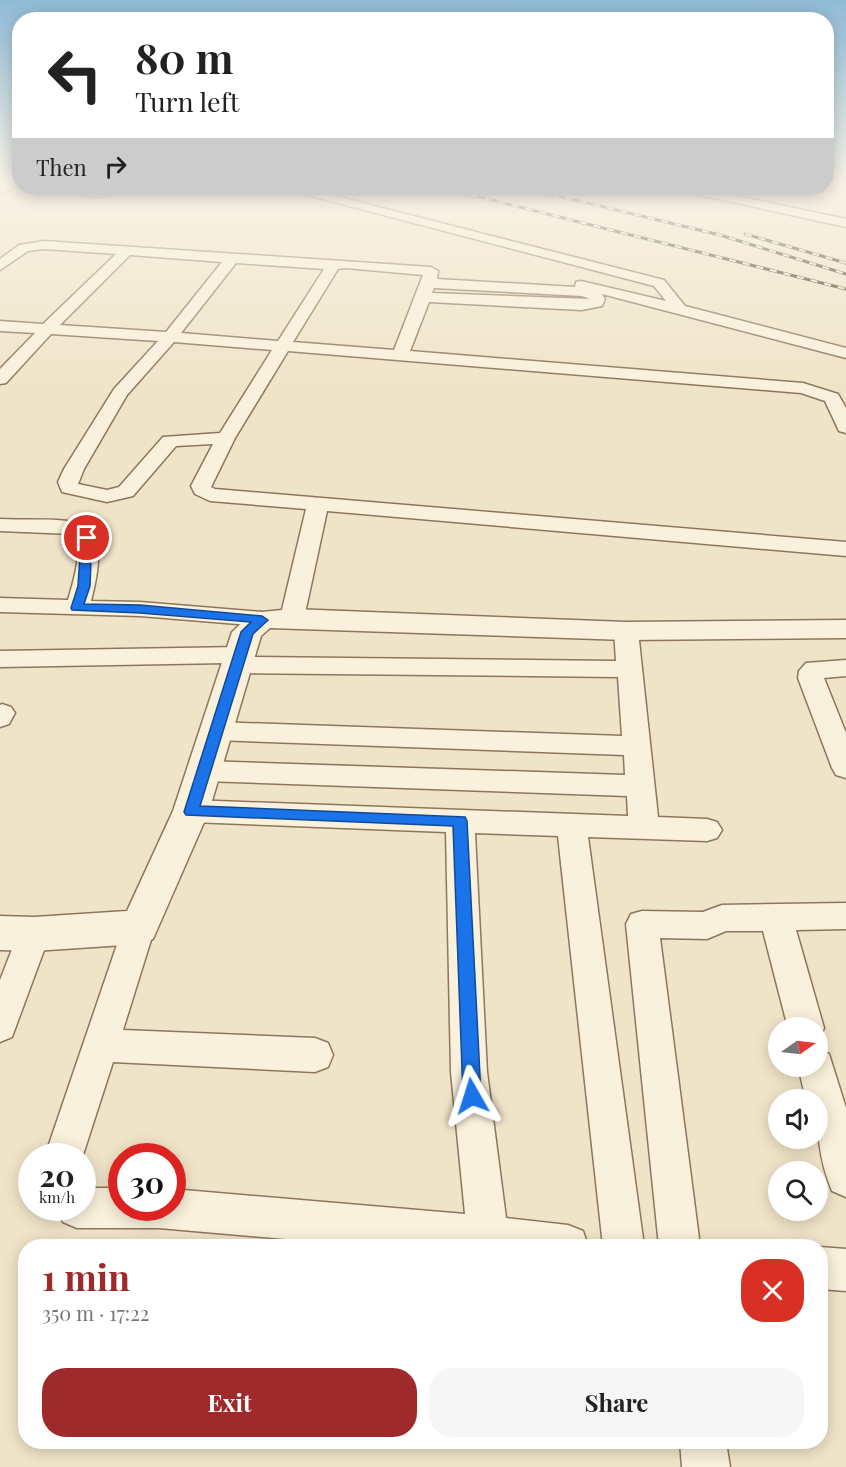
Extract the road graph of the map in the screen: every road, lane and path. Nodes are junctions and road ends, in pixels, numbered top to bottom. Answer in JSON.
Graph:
{"nodes":[{"id":1,"x":26,"y":248,"type":"edge"},
{"id":2,"x":78,"y":248,"type":"edge"},
{"id":3,"x":526,"y":248,"type":"edge"},
{"id":4,"x":127,"y":251,"type":"junction"},
{"id":5,"x":232,"y":259,"type":"junction"},
{"id":6,"x":333,"y":265,"type":"junction"},
{"id":7,"x":0,"y":266,"type":"edge"},
{"id":8,"x":565,"y":281,"type":"dead end"},
{"id":9,"x":426,"y":290,"type":"junction"},
{"id":10,"x":680,"y":309,"type":"junction"},
{"id":11,"x":0,"y":326,"type":"edge"},
{"id":12,"x":47,"y":329,"type":"junction"},
{"id":13,"x":170,"y":337,"type":"junction"},
{"id":14,"x":282,"y":346,"type":"junction"},
{"id":15,"x":846,"y":353,"type":"edge"},
{"id":16,"x":400,"y":356,"type":"junction"},
{"id":17,"x":0,"y":380,"type":"edge"},
{"id":18,"x":846,"y":427,"type":"edge"},
{"id":19,"x":226,"y":438,"type":"junction"},
{"id":20,"x":318,"y":504,"type":"junction"},
{"id":21,"x":0,"y":525,"type":"edge"},
{"id":22,"x":846,"y":549,"type":"edge"},
{"id":23,"x":0,"y":605,"type":"edge"},
{"id":24,"x":77,"y":608,"type":"junction"},
{"id":25,"x":277,"y":619,"type":"junction"},
{"id":26,"x":846,"y":629,"type":"edge"},
{"id":27,"x":626,"y":631,"type":"junction"},
{"id":28,"x":0,"y":659,"type":"edge"},
{"id":29,"x":238,"y":660,"type":"junction"},
{"id":30,"x":846,"y":668,"type":"edge"},
{"id":31,"x":629,"y":669,"type":"junction"},
{"id":32,"x":216,"y":731,"type":"junction"},
{"id":33,"x":636,"y":746,"type":"junction"},
{"id":34,"x":846,"y":768,"type":"edge"},
{"id":35,"x":204,"y":771,"type":"junction"},
{"id":36,"x":640,"y":786,"type":"junction"},
{"id":37,"x":191,"y":812,"type":"junction"},
{"id":38,"x":460,"y":821,"type":"junction"},
{"id":39,"x":572,"y":825,"type":"junction"},
{"id":40,"x":644,"y":827,"type":"junction"},
{"id":41,"x":707,"y":830,"type":"dead end"},
{"id":42,"x":776,"y":917,"type":"junction"},
{"id":43,"x":844,"y":922,"type":"edge"},
{"id":44,"x":139,"y":927,"type":"junction"},
{"id":45,"x":17,"y":934,"type":"edge"},
{"id":46,"x":803,"y":1017,"type":"edge"},
{"id":47,"x":0,"y":1026,"type":"edge"},
{"id":48,"x":100,"y":1045,"type":"junction"},
{"id":49,"x":315,"y":1055,"type":"dead end"},
{"id":50,"x":819,"y":1077,"type":"edge"},
{"id":51,"x":68,"y":1143,"type":"edge"},
{"id":52,"x":846,"y":1177,"type":"edge"},
{"id":53,"x":96,"y":1208,"type":"edge"},
{"id":54,"x":488,"y":1237,"type":"junction"},
{"id":55,"x":506,"y":1239,"type":"edge"},
{"id":56,"x":623,"y":1239,"type":"edge"},
{"id":57,"x":678,"y":1239,"type":"edge"},
{"id":58,"x":828,"y":1269,"type":"edge"},
{"id":59,"x":846,"y":1270,"type":"edge"},
{"id":60,"x":704,"y":1449,"type":"edge"},
{"id":61,"x":706,"y":1467,"type":"edge"}],
"edges":[{"from":1,"to":7,"type":"street"},
{"from":2,"to":4,"type":"street"},
{"from":3,"to":10,"type":"street"},
{"from":4,"to":5,"type":"street"},
{"from":4,"to":12,"type":"street"},
{"from":5,"to":6,"type":"street"},
{"from":5,"to":13,"type":"street"},
{"from":6,"to":9,"type":"street"},
{"from":6,"to":14,"type":"street"},
{"from":8,"to":10,"type":"street"},
{"from":9,"to":9,"type":"street"},
{"from":9,"to":16,"type":"street"},
{"from":10,"to":15,"type":"street"},
{"from":11,"to":12,"type":"street"},
{"from":12,"to":13,"type":"street"},
{"from":12,"to":17,"type":"street"},
{"from":13,"to":14,"type":"street"},
{"from":13,"to":19,"type":"street"},
{"from":14,"to":16,"type":"street"},
{"from":14,"to":19,"type":"street"},
{"from":16,"to":18,"type":"street"},
{"from":19,"to":20,"type":"street"},
{"from":20,"to":22,"type":"street"},
{"from":20,"to":25,"type":"street"},
{"from":21,"to":24,"type":"street"},
{"from":23,"to":24,"type":"street"},
{"from":24,"to":25,"type":"street"},
{"from":25,"to":27,"type":"street"},
{"from":25,"to":29,"type":"street"},
{"from":26,"to":27,"type":"street"},
{"from":27,"to":31,"type":"street"},
{"from":28,"to":29,"type":"street"},
{"from":29,"to":31,"type":"street"},
{"from":29,"to":32,"type":"street"},
{"from":30,"to":34,"type":"street"},
{"from":31,"to":33,"type":"street"},
{"from":32,"to":33,"type":"street"},
{"from":32,"to":35,"type":"street"},
{"from":33,"to":36,"type":"street"},
{"from":35,"to":36,"type":"street"},
{"from":35,"to":37,"type":"street"},
{"from":36,"to":40,"type":"street"},
{"from":37,"to":38,"type":"street"},
{"from":37,"to":44,"type":"street"},
{"from":38,"to":39,"type":"street"},
{"from":38,"to":54,"type":"street"},
{"from":39,"to":40,"type":"street"},
{"from":39,"to":56,"type":"street"},
{"from":40,"to":41,"type":"street"},
{"from":42,"to":43,"type":"street"},
{"from":42,"to":46,"type":"street"},
{"from":42,"to":57,"type":"street"},
{"from":44,"to":45,"type":"street"},
{"from":44,"to":48,"type":"street"},
{"from":45,"to":47,"type":"street"},
{"from":48,"to":49,"type":"street"},
{"from":48,"to":51,"type":"street"},
{"from":50,"to":52,"type":"street"},
{"from":53,"to":54,"type":"street"},
{"from":54,"to":55,"type":"street"},
{"from":58,"to":59,"type":"street"},
{"from":60,"to":61,"type":"street"}]}
